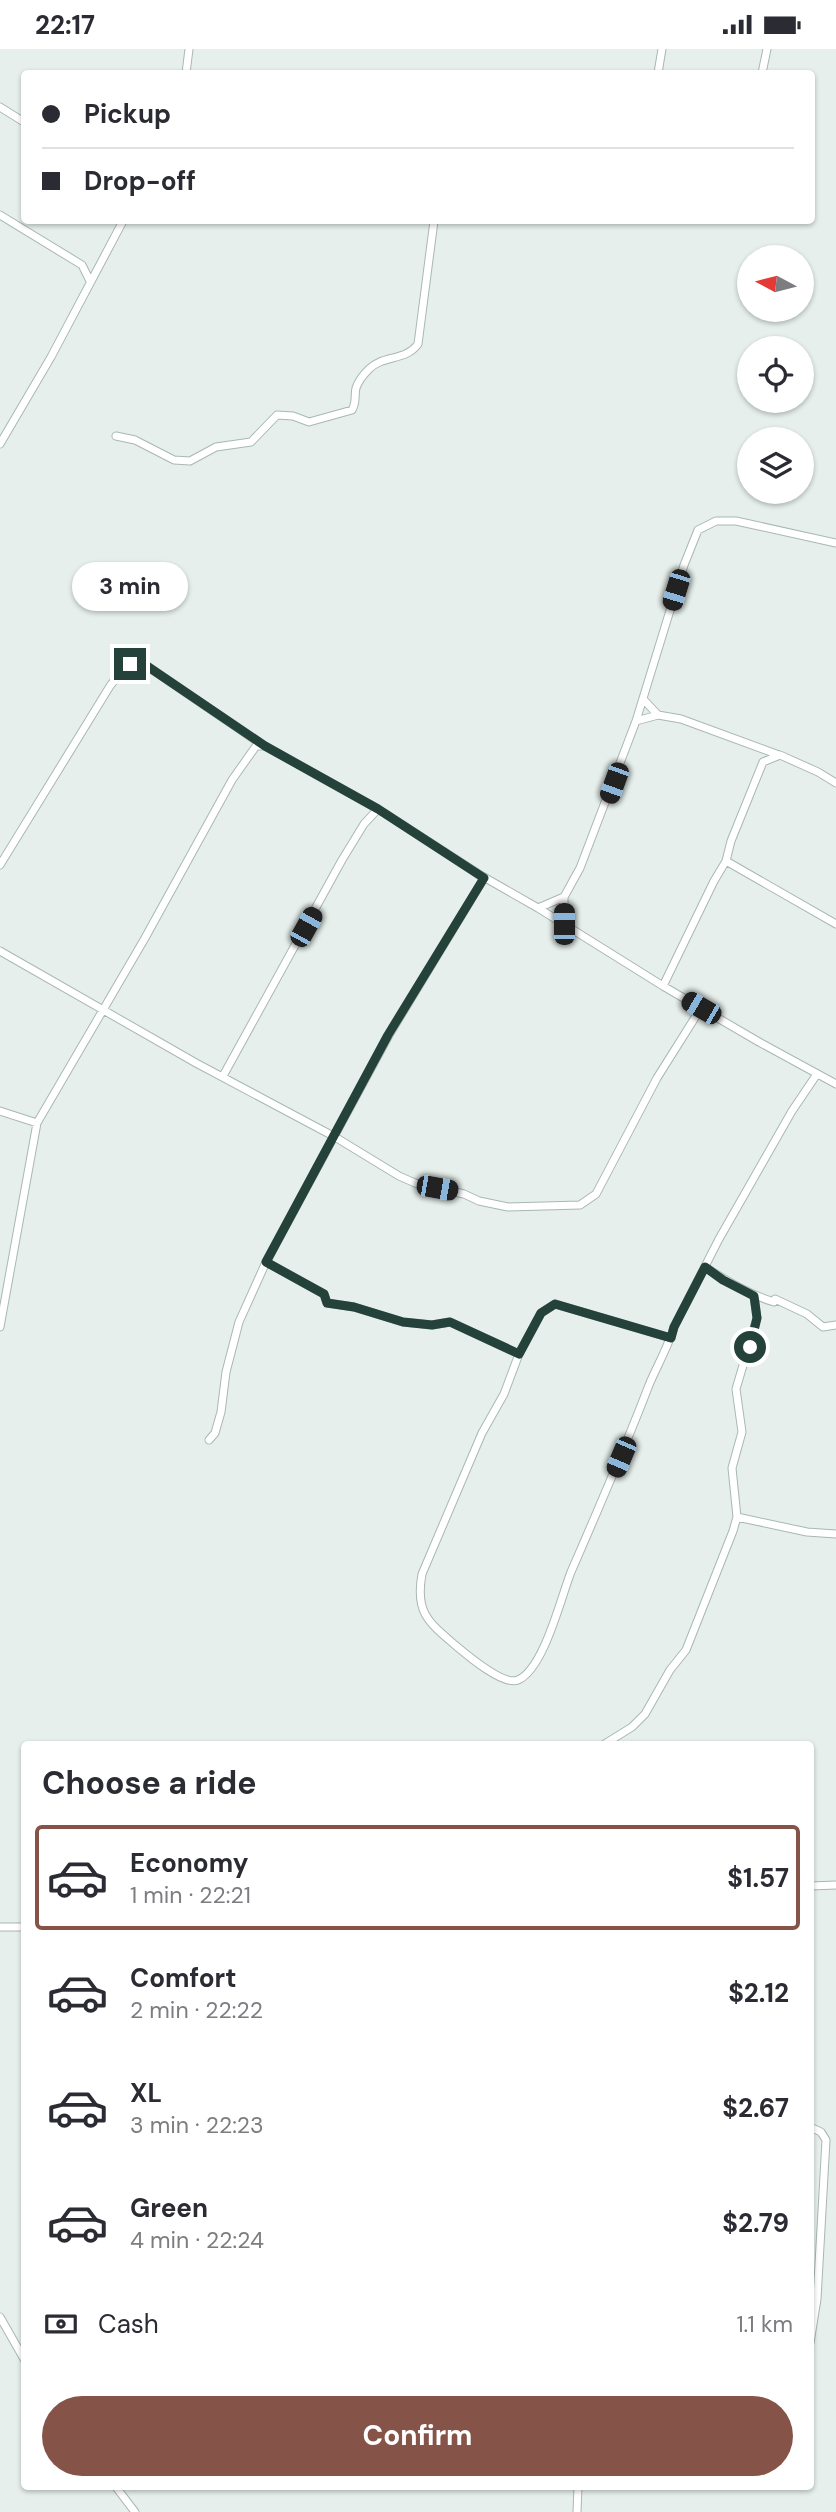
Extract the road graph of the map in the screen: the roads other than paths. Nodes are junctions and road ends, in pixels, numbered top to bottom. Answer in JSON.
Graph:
{"nodes":[{"id":1,"x":189,"y":49,"type":"edge"},
{"id":2,"x":652,"y":49,"type":"edge"},
{"id":3,"x":767,"y":49,"type":"edge"},
{"id":4,"x":662,"y":50,"type":"edge"},
{"id":5,"x":186,"y":70,"type":"edge"},
{"id":6,"x":659,"y":70,"type":"edge"},
{"id":7,"x":763,"y":70,"type":"edge"},
{"id":8,"x":0,"y":107,"type":"edge"},
{"id":9,"x":21,"y":120,"type":"edge"},
{"id":10,"x":0,"y":215,"type":"edge"},
{"id":11,"x":121,"y":224,"type":"edge"},
{"id":12,"x":434,"y":224,"type":"edge"},
{"id":13,"x":82,"y":265,"type":"junction"},
{"id":14,"x":98,"y":266,"type":"junction"},
{"id":15,"x":90,"y":281,"type":"junction"},
{"id":16,"x":116,"y":436,"type":"dead end"},
{"id":17,"x":0,"y":444,"type":"edge"},
{"id":18,"x":836,"y":543,"type":"edge"},
{"id":19,"x":643,"y":699,"type":"junction"},
{"id":20,"x":658,"y":715,"type":"junction"},
{"id":21,"x":636,"y":721,"type":"junction"},
{"id":22,"x":265,"y":746,"type":"junction"},
{"id":23,"x":760,"y":748,"type":"junction"},
{"id":24,"x":780,"y":755,"type":"junction"},
{"id":25,"x":763,"y":762,"type":"junction"},
{"id":26,"x":836,"y":782,"type":"edge"},
{"id":27,"x":378,"y":809,"type":"junction"},
{"id":28,"x":726,"y":861,"type":"junction"},
{"id":29,"x":0,"y":865,"type":"edge"},
{"id":30,"x":484,"y":878,"type":"junction"},
{"id":31,"x":564,"y":897,"type":"junction"},
{"id":32,"x":538,"y":908,"type":"junction"},
{"id":33,"x":836,"y":923,"type":"edge"},
{"id":34,"x":564,"y":924,"type":"junction"},
{"id":35,"x":0,"y":951,"type":"edge"},
{"id":36,"x":663,"y":986,"type":"junction"},
{"id":37,"x":701,"y":1008,"type":"junction"},
{"id":38,"x":103,"y":1010,"type":"junction"},
{"id":39,"x":817,"y":1074,"type":"junction"},
{"id":40,"x":223,"y":1076,"type":"junction"},
{"id":41,"x":836,"y":1084,"type":"edge"},
{"id":42,"x":0,"y":1111,"type":"edge"},
{"id":43,"x":37,"y":1123,"type":"junction"},
{"id":44,"x":335,"y":1137,"type":"junction"},
{"id":45,"x":266,"y":1262,"type":"junction"},
{"id":46,"x":705,"y":1267,"type":"junction"},
{"id":47,"x":754,"y":1296,"type":"junction"},
{"id":48,"x":836,"y":1325,"type":"edge"},
{"id":49,"x":0,"y":1327,"type":"edge"},
{"id":50,"x":671,"y":1338,"type":"junction"},
{"id":51,"x":519,"y":1354,"type":"junction"},
{"id":52,"x":209,"y":1440,"type":"dead end"},
{"id":53,"x":737,"y":1517,"type":"junction"},
{"id":54,"x":836,"y":1534,"type":"edge"},
{"id":55,"x":609,"y":1741,"type":"edge"},
{"id":56,"x":836,"y":1885,"type":"edge"},
{"id":57,"x":814,"y":1886,"type":"edge"},
{"id":58,"x":0,"y":1927,"type":"edge"},
{"id":59,"x":21,"y":1927,"type":"edge"},
{"id":60,"x":814,"y":2129,"type":"edge"},
{"id":61,"x":0,"y":2317,"type":"edge"},
{"id":62,"x":814,"y":2318,"type":"edge"},
{"id":63,"x":21,"y":2354,"type":"edge"},
{"id":64,"x":118,"y":2490,"type":"edge"},
{"id":65,"x":578,"y":2490,"type":"edge"},
{"id":66,"x":135,"y":2512,"type":"edge"},
{"id":67,"x":577,"y":2512,"type":"edge"}],
"edges":[{"from":1,"to":5,"type":"street"},
{"from":2,"to":4,"type":"street"},
{"from":3,"to":7,"type":"street"},
{"from":4,"to":6,"type":"street"},
{"from":8,"to":9,"type":"street"},
{"from":10,"to":13,"type":"street"},
{"from":11,"to":14,"type":"street"},
{"from":12,"to":16,"type":"street"},
{"from":13,"to":14,"type":"street"},
{"from":13,"to":15,"type":"street"},
{"from":14,"to":15,"type":"street"},
{"from":15,"to":17,"type":"street"},
{"from":18,"to":19,"type":"street"},
{"from":19,"to":20,"type":"street"},
{"from":19,"to":21,"type":"street"},
{"from":20,"to":21,"type":"street"},
{"from":20,"to":23,"type":"street"},
{"from":21,"to":31,"type":"street"},
{"from":22,"to":27,"type":"street"},
{"from":22,"to":29,"type":"street"},
{"from":22,"to":38,"type":"street"},
{"from":23,"to":24,"type":"street"},
{"from":23,"to":25,"type":"street"},
{"from":24,"to":25,"type":"street"},
{"from":24,"to":26,"type":"street"},
{"from":25,"to":28,"type":"street"},
{"from":27,"to":30,"type":"street"},
{"from":27,"to":40,"type":"street"},
{"from":28,"to":33,"type":"street"},
{"from":28,"to":36,"type":"street"},
{"from":30,"to":32,"type":"street"},
{"from":30,"to":44,"type":"street"},
{"from":31,"to":32,"type":"street"},
{"from":31,"to":34,"type":"street"},
{"from":32,"to":34,"type":"street"},
{"from":34,"to":36,"type":"street"},
{"from":35,"to":38,"type":"street"},
{"from":36,"to":37,"type":"street"},
{"from":37,"to":39,"type":"street"},
{"from":37,"to":44,"type":"street"},
{"from":38,"to":40,"type":"street"},
{"from":38,"to":43,"type":"street"},
{"from":39,"to":41,"type":"street"},
{"from":39,"to":46,"type":"street"},
{"from":40,"to":44,"type":"street"},
{"from":42,"to":43,"type":"street"},
{"from":43,"to":49,"type":"street"},
{"from":44,"to":45,"type":"street"},
{"from":45,"to":51,"type":"street"},
{"from":45,"to":52,"type":"street"},
{"from":46,"to":47,"type":"street"},
{"from":46,"to":50,"type":"street"},
{"from":47,"to":48,"type":"street"},
{"from":47,"to":53,"type":"street"},
{"from":50,"to":51,"type":"street"},
{"from":50,"to":51,"type":"street"},
{"from":53,"to":54,"type":"street"},
{"from":53,"to":55,"type":"street"},
{"from":56,"to":57,"type":"street"},
{"from":58,"to":59,"type":"street"},
{"from":60,"to":62,"type":"street"},
{"from":61,"to":63,"type":"street"},
{"from":64,"to":66,"type":"street"},
{"from":65,"to":67,"type":"street"}]}
